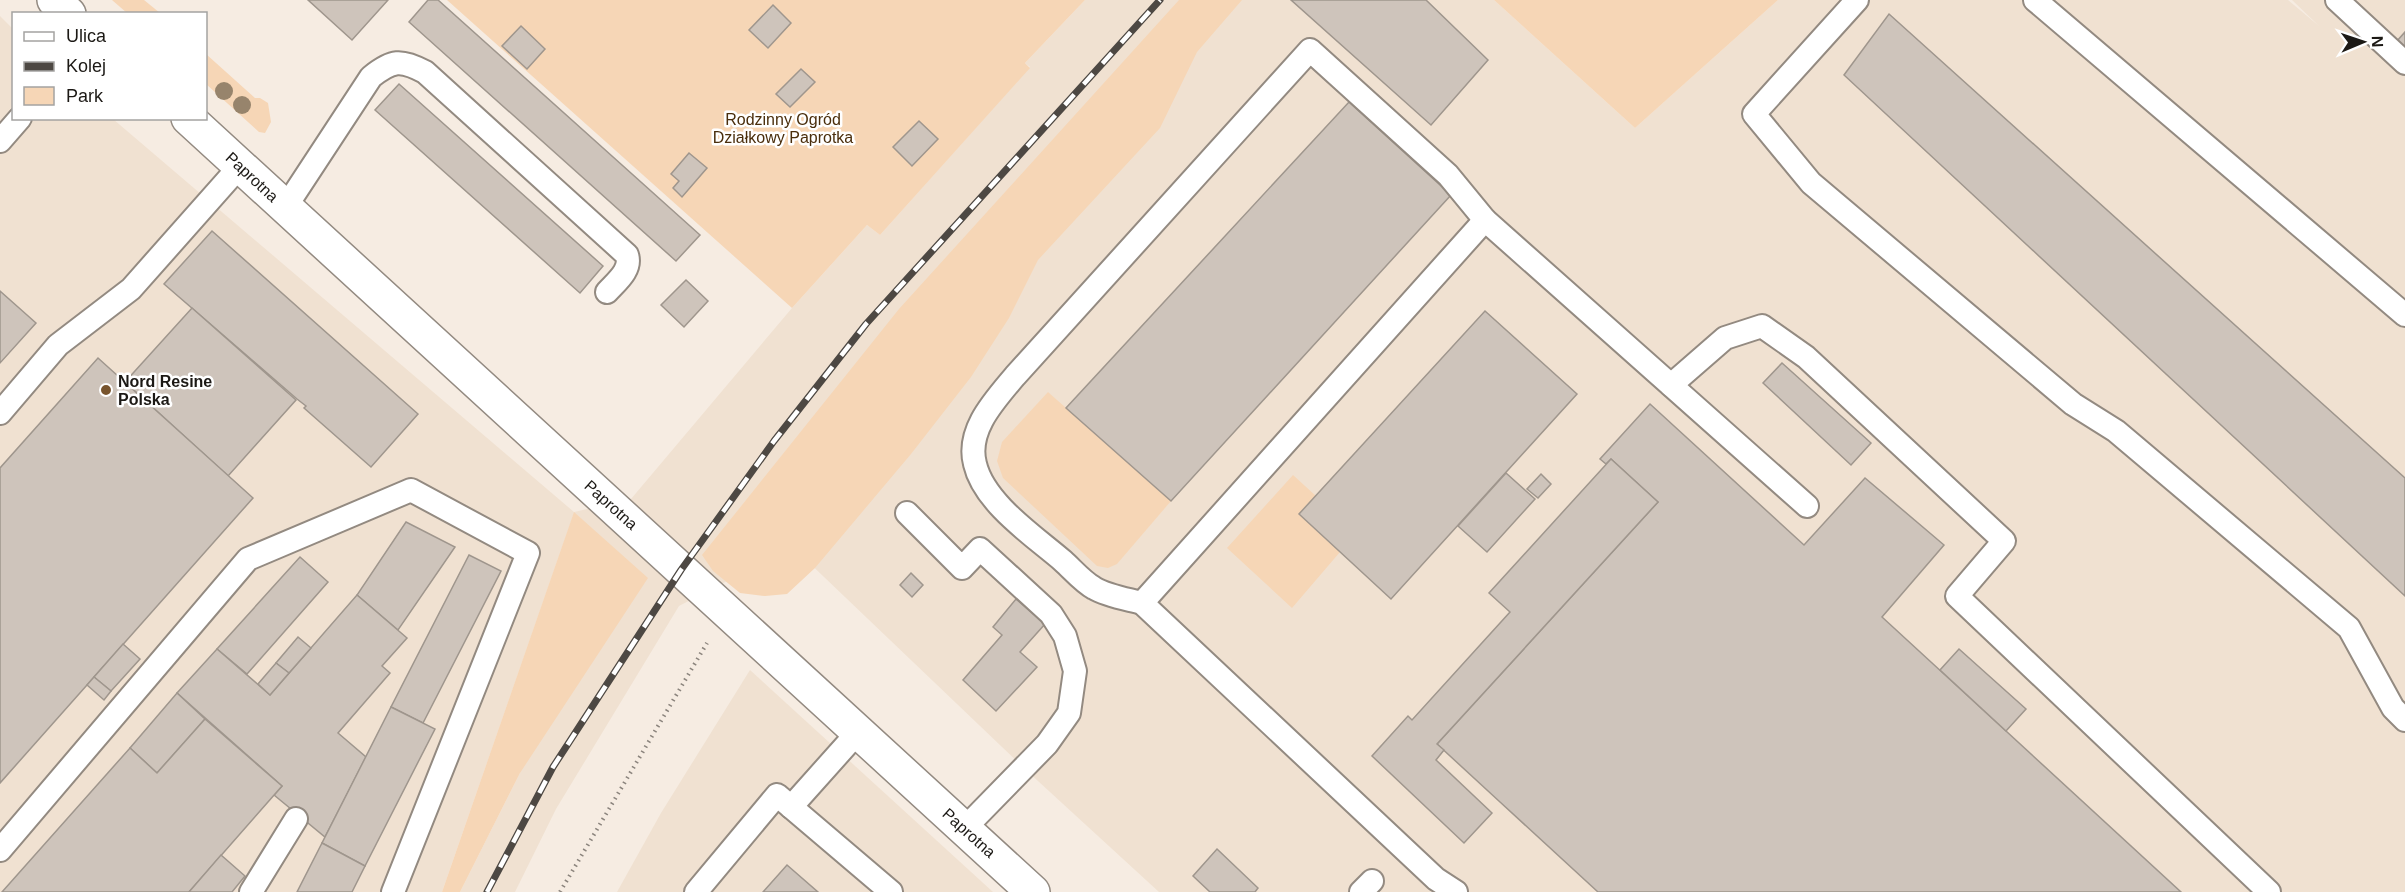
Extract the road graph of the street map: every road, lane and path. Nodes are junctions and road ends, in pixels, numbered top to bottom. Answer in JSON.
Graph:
{"nodes":[{"id":1,"x":54,"y":0,"type":"edge"},
{"id":2,"x":1857,"y":0,"type":"edge"},
{"id":3,"x":2035,"y":0,"type":"edge"},
{"id":4,"x":2337,"y":0,"type":"edge"},
{"id":5,"x":67,"y":12,"type":"edge"},
{"id":6,"x":2405,"y":63,"type":"edge"},
{"id":7,"x":18,"y":120,"type":"edge"},
{"id":8,"x":190,"y":120,"type":"edge"},
{"id":9,"x":0,"y":141,"type":"edge"},
{"id":10,"x":240,"y":166,"type":"junction"},
{"id":11,"x":285,"y":208,"type":"junction"},
{"id":12,"x":1485,"y":220,"type":"junction"},
{"id":13,"x":607,"y":292,"type":"dead end"},
{"id":14,"x":2405,"y":315,"type":"edge"},
{"id":15,"x":1671,"y":385,"type":"junction"},
{"id":16,"x":0,"y":413,"type":"edge"},
{"id":17,"x":1808,"y":506,"type":"dead end"},
{"id":18,"x":907,"y":513,"type":"dead end"},
{"id":19,"x":1142,"y":603,"type":"junction"},
{"id":20,"x":726,"y":611,"type":"junction"},
{"id":21,"x":2405,"y":720,"type":"edge"},
{"id":22,"x":858,"y":732,"type":"junction"},
{"id":23,"x":791,"y":807,"type":"junction"},
{"id":24,"x":296,"y":819,"type":"dead end"},
{"id":25,"x":964,"y":829,"type":"junction"},
{"id":26,"x":0,"y":850,"type":"edge"},
{"id":27,"x":251,"y":892,"type":"edge"},
{"id":28,"x":393,"y":892,"type":"edge"},
{"id":29,"x":561,"y":892,"type":"edge"},
{"id":30,"x":696,"y":892,"type":"edge"},
{"id":31,"x":891,"y":892,"type":"edge"},
{"id":32,"x":1033,"y":892,"type":"edge"},
{"id":33,"x":1456,"y":892,"type":"edge"},
{"id":34,"x":2269,"y":892,"type":"edge"}],
"edges":[{"from":1,"to":5,"type":"street"},
{"from":2,"to":21,"type":"lane"},
{"from":3,"to":14,"type":"lane"},
{"from":4,"to":6,"type":"lane"},
{"from":7,"to":9,"type":"lane"},
{"from":8,"to":10,"type":"street","name":"Paprotna"},
{"from":10,"to":11,"type":"street","name":"Paprotna"},
{"from":10,"to":16,"type":"lane"},
{"from":11,"to":13,"type":"lane"},
{"from":11,"to":20,"type":"street","name":"Paprotna"},
{"from":12,"to":15,"type":"lane"},
{"from":12,"to":19,"type":"lane"},
{"from":12,"to":19,"type":"lane"},
{"from":15,"to":17,"type":"lane"},
{"from":15,"to":34,"type":"lane"},
{"from":18,"to":25,"type":"lane"},
{"from":19,"to":33,"type":"lane"},
{"from":20,"to":22,"type":"street","name":"Paprotna"},
{"from":20,"to":29,"type":"path"},
{"from":22,"to":23,"type":"lane"},
{"from":22,"to":25,"type":"street","name":"Paprotna"},
{"from":23,"to":30,"type":"lane"},
{"from":23,"to":31,"type":"lane"},
{"from":24,"to":27,"type":"lane"},
{"from":25,"to":32,"type":"street","name":"Paprotna"},
{"from":26,"to":28,"type":"lane"}]}
